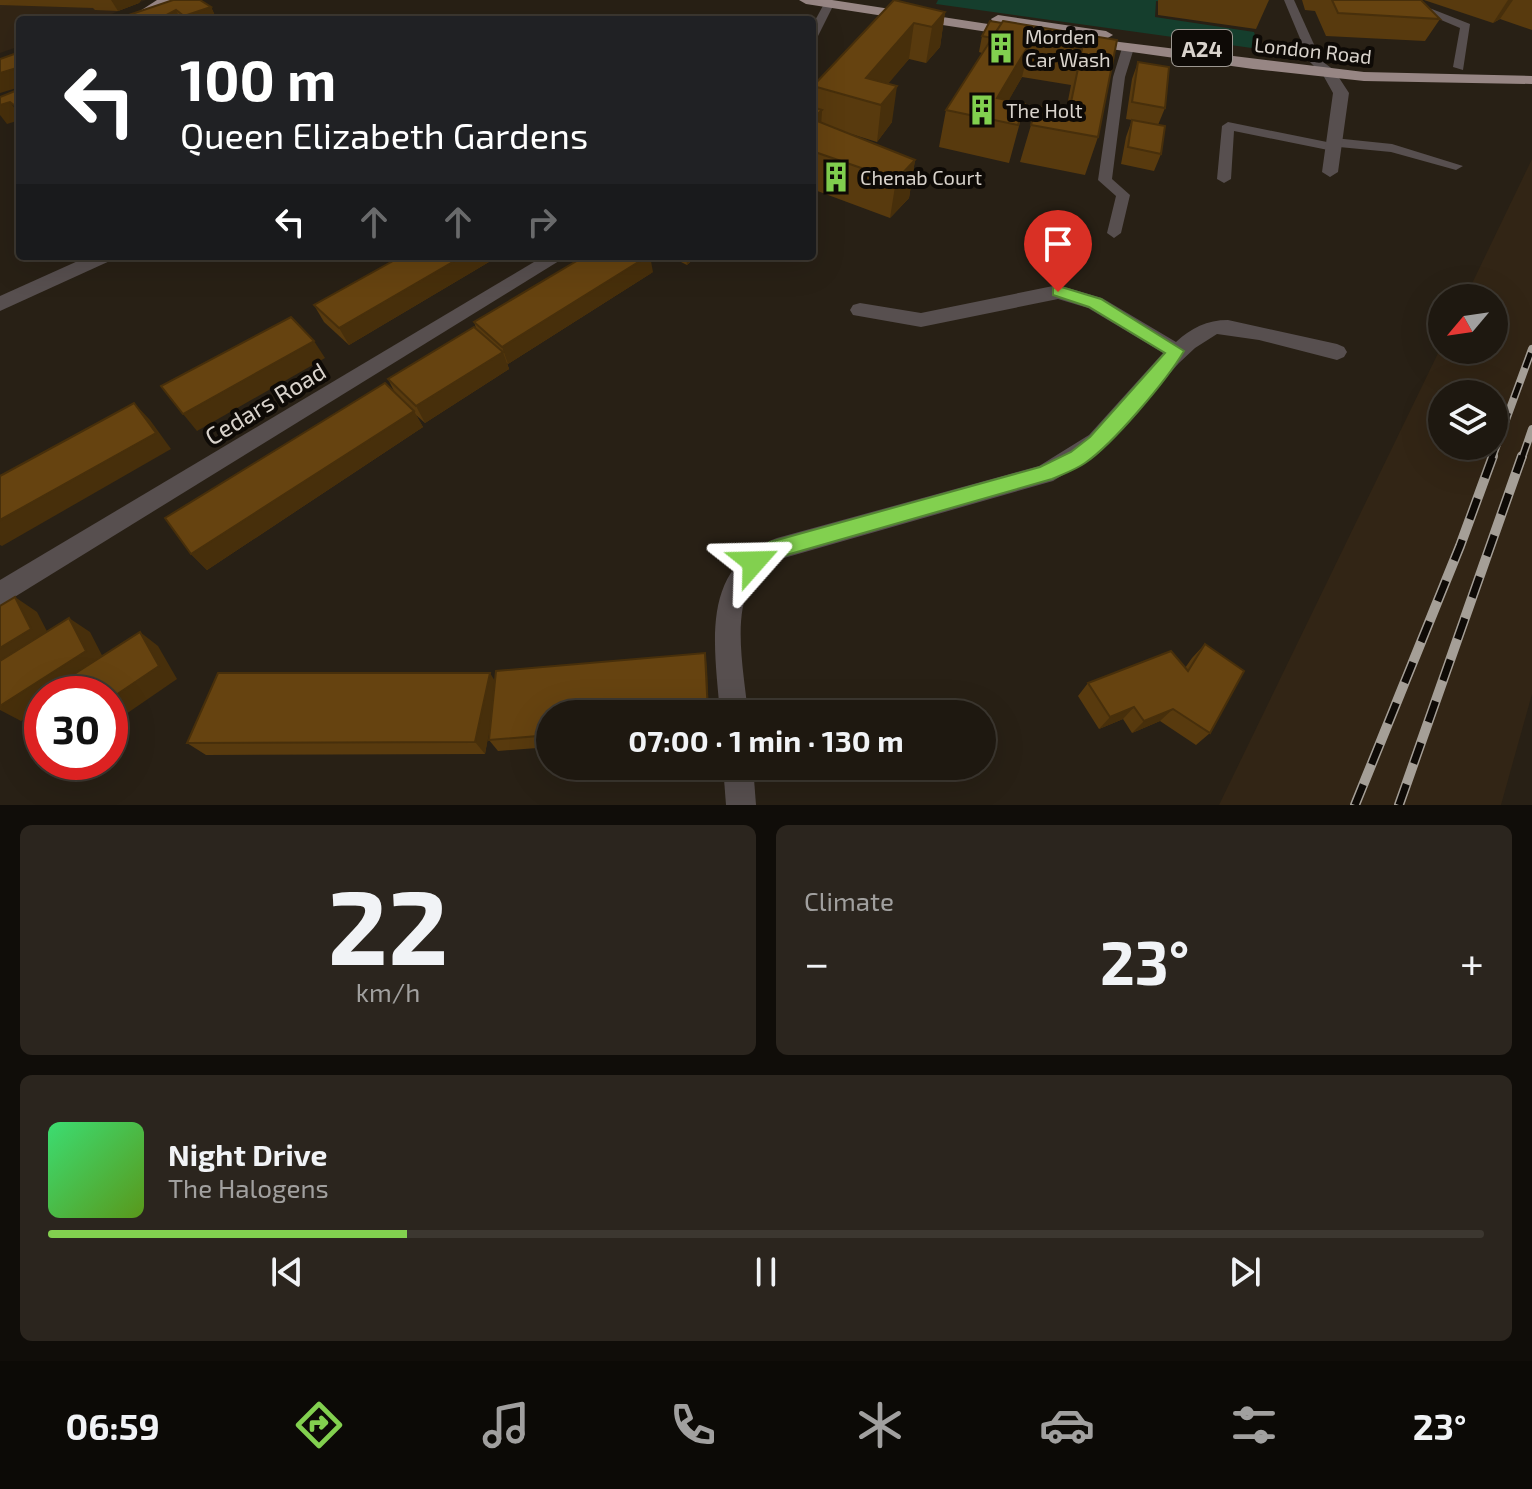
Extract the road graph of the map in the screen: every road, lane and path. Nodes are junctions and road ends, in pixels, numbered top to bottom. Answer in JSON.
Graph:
{"nodes":[{"id":1,"x":166,"y":0,"type":"edge"},
{"id":2,"x":806,"y":0,"type":"edge"},
{"id":3,"x":874,"y":0,"type":"edge"},
{"id":4,"x":1289,"y":0,"type":"edge"},
{"id":5,"x":1399,"y":0,"type":"edge"},
{"id":6,"x":182,"y":3,"type":"edge"},
{"id":7,"x":829,"y":4,"type":"junction"},
{"id":8,"x":145,"y":14,"type":"junction"},
{"id":9,"x":139,"y":16,"type":"edge"},
{"id":10,"x":816,"y":28,"type":"edge"},
{"id":11,"x":1128,"y":48,"type":"junction"},
{"id":12,"x":1315,"y":60,"type":"junction"},
{"id":13,"x":1459,"y":67,"type":"junction"},
{"id":14,"x":1532,"y":67,"type":"edge"},
{"id":15,"x":1329,"y":73,"type":"junction"},
{"id":16,"x":1532,"y":80,"type":"edge"},
{"id":17,"x":1333,"y":144,"type":"junction"},
{"id":18,"x":1456,"y":166,"type":"dead end"},
{"id":19,"x":1330,"y":172,"type":"dead end"},
{"id":20,"x":1224,"y":179,"type":"dead end"},
{"id":21,"x":1114,"y":233,"type":"dead end"},
{"id":22,"x":96,"y":260,"type":"edge"},
{"id":23,"x":551,"y":260,"type":"edge"},
{"id":24,"x":0,"y":304,"type":"edge"},
{"id":25,"x":860,"y":310,"type":"dead end"},
{"id":26,"x":1175,"y":351,"type":"junction"},
{"id":27,"x":1337,"y":352,"type":"dead end"},
{"id":28,"x":0,"y":594,"type":"edge"},
{"id":29,"x":733,"y":700,"type":"edge"},
{"id":30,"x":739,"y":780,"type":"edge"},
{"id":31,"x":741,"y":805,"type":"edge"}],
"edges":[{"from":1,"to":8,"type":"highway"},
{"from":2,"to":7,"type":"highway","name":"London Road","number":"A24"},
{"from":3,"to":12,"type":"highway","name":"London Road","number":"A24"},
{"from":4,"to":12,"type":"lane"},
{"from":5,"to":13,"type":"lane"},
{"from":6,"to":8,"type":"highway"},
{"from":7,"to":10,"type":"lane"},
{"from":7,"to":11,"type":"highway","name":"London Road","number":"A24"},
{"from":8,"to":9,"type":"highway"},
{"from":11,"to":15,"type":"highway","name":"London Road","number":"A24"},
{"from":11,"to":21,"type":"lane"},
{"from":12,"to":13,"type":"highway","name":"London Road","number":"A24"},
{"from":12,"to":15,"type":"street"},
{"from":13,"to":14,"type":"highway","name":"London Road","number":"A24"},
{"from":15,"to":16,"type":"highway","name":"London Road","number":"A24"},
{"from":15,"to":17,"type":"street"},
{"from":17,"to":18,"type":"lane"},
{"from":17,"to":19,"type":"street"},
{"from":17,"to":20,"type":"lane"},
{"from":22,"to":24,"type":"street"},
{"from":23,"to":28,"type":"street","name":"Cedars Road"},
{"from":25,"to":26,"type":"street"},
{"from":26,"to":27,"type":"street"},
{"from":26,"to":29,"type":"street"},
{"from":30,"to":31,"type":"street"}]}
